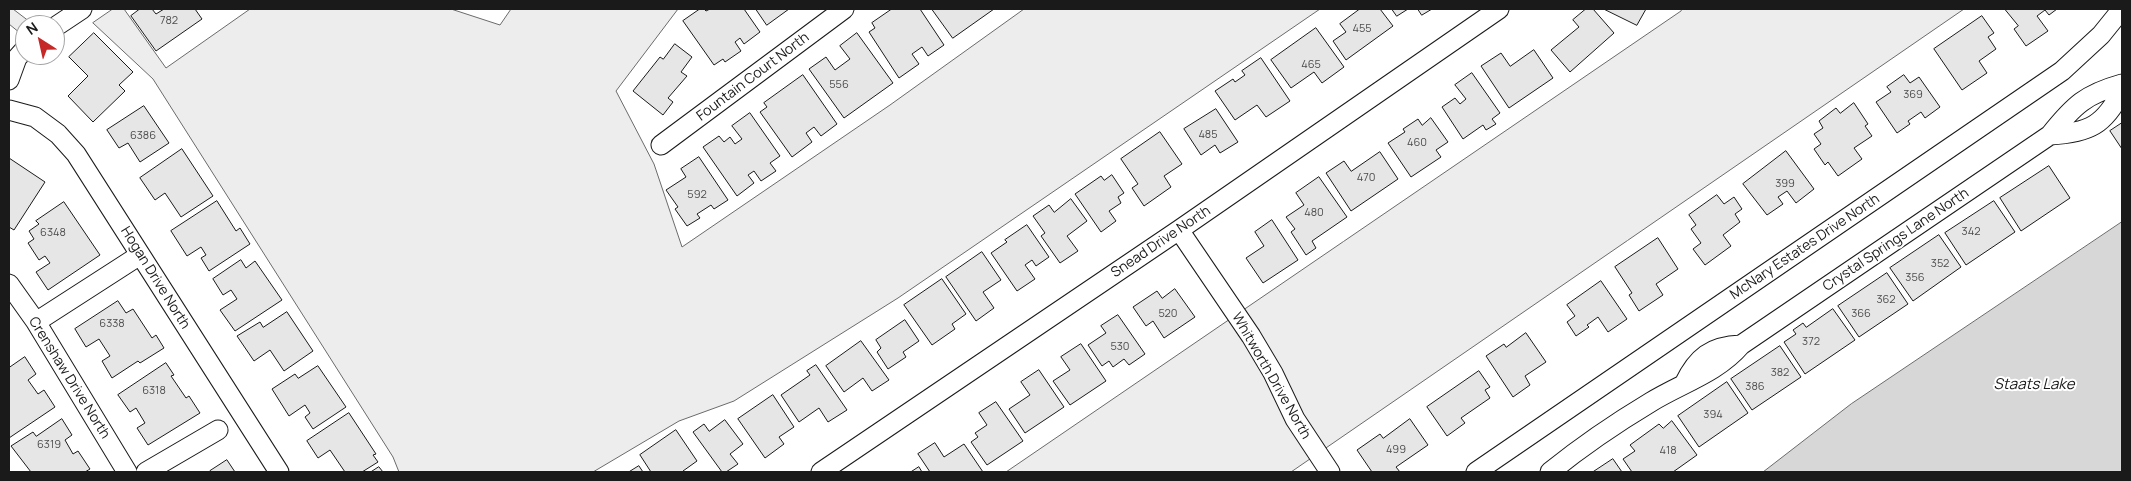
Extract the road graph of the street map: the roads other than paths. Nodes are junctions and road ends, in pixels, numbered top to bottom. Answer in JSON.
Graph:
{"nodes":[{"id":1,"x":82,"y":9,"type":"edge"},
{"id":2,"x":844,"y":9,"type":"edge"},
{"id":3,"x":1499,"y":9,"type":"edge"},
{"id":4,"x":2122,"y":9,"type":"edge"},
{"id":5,"x":65,"y":20,"type":"edge"},
{"id":6,"x":15,"y":64,"type":"edge"},
{"id":7,"x":9,"y":80,"type":"edge"},
{"id":8,"x":2122,"y":84,"type":"edge"},
{"id":9,"x":2122,"y":90,"type":"edge"},
{"id":10,"x":9,"y":110,"type":"edge"},
{"id":11,"x":2050,"y":135,"type":"junction"},
{"id":12,"x":661,"y":145,"type":"dead end"},
{"id":13,"x":1179,"y":230,"type":"junction"},
{"id":14,"x":140,"y":255,"type":"junction"},
{"id":15,"x":9,"y":284,"type":"edge"},
{"id":16,"x":36,"y":322,"type":"junction"},
{"id":17,"x":218,"y":430,"type":"dead end"},
{"id":18,"x":127,"y":472,"type":"edge"},
{"id":19,"x":146,"y":472,"type":"edge"},
{"id":20,"x":279,"y":472,"type":"edge"},
{"id":21,"x":821,"y":472,"type":"edge"},
{"id":22,"x":1330,"y":472,"type":"edge"},
{"id":23,"x":1476,"y":472,"type":"edge"},
{"id":24,"x":1550,"y":472,"type":"edge"}],
"edges":[{"from":1,"to":5,"type":"street"},
{"from":2,"to":12,"type":"street","name":"Fountain Court North"},
{"from":3,"to":13,"type":"street","name":"Snead Drive North"},
{"from":4,"to":23,"type":"street","name":"McNary Estates Drive North"},
{"from":6,"to":7,"type":"street"},
{"from":8,"to":11,"type":"street","name":"Crystal Springs Lane North"},
{"from":9,"to":11,"type":"street","name":"Crystal Springs Lane North"},
{"from":10,"to":14,"type":"street","name":"Hogan Drive North"},
{"from":11,"to":24,"type":"street","name":"Crystal Springs Lane North"},
{"from":13,"to":21,"type":"street","name":"Snead Drive North"},
{"from":13,"to":22,"type":"street","name":"Whitworth Drive North"},
{"from":14,"to":16,"type":"street"},
{"from":14,"to":20,"type":"street","name":"Hogan Drive North"},
{"from":15,"to":16,"type":"street","name":"Crenshaw Drive North"},
{"from":16,"to":18,"type":"street","name":"Crenshaw Drive North"},
{"from":17,"to":19,"type":"street"}]}
